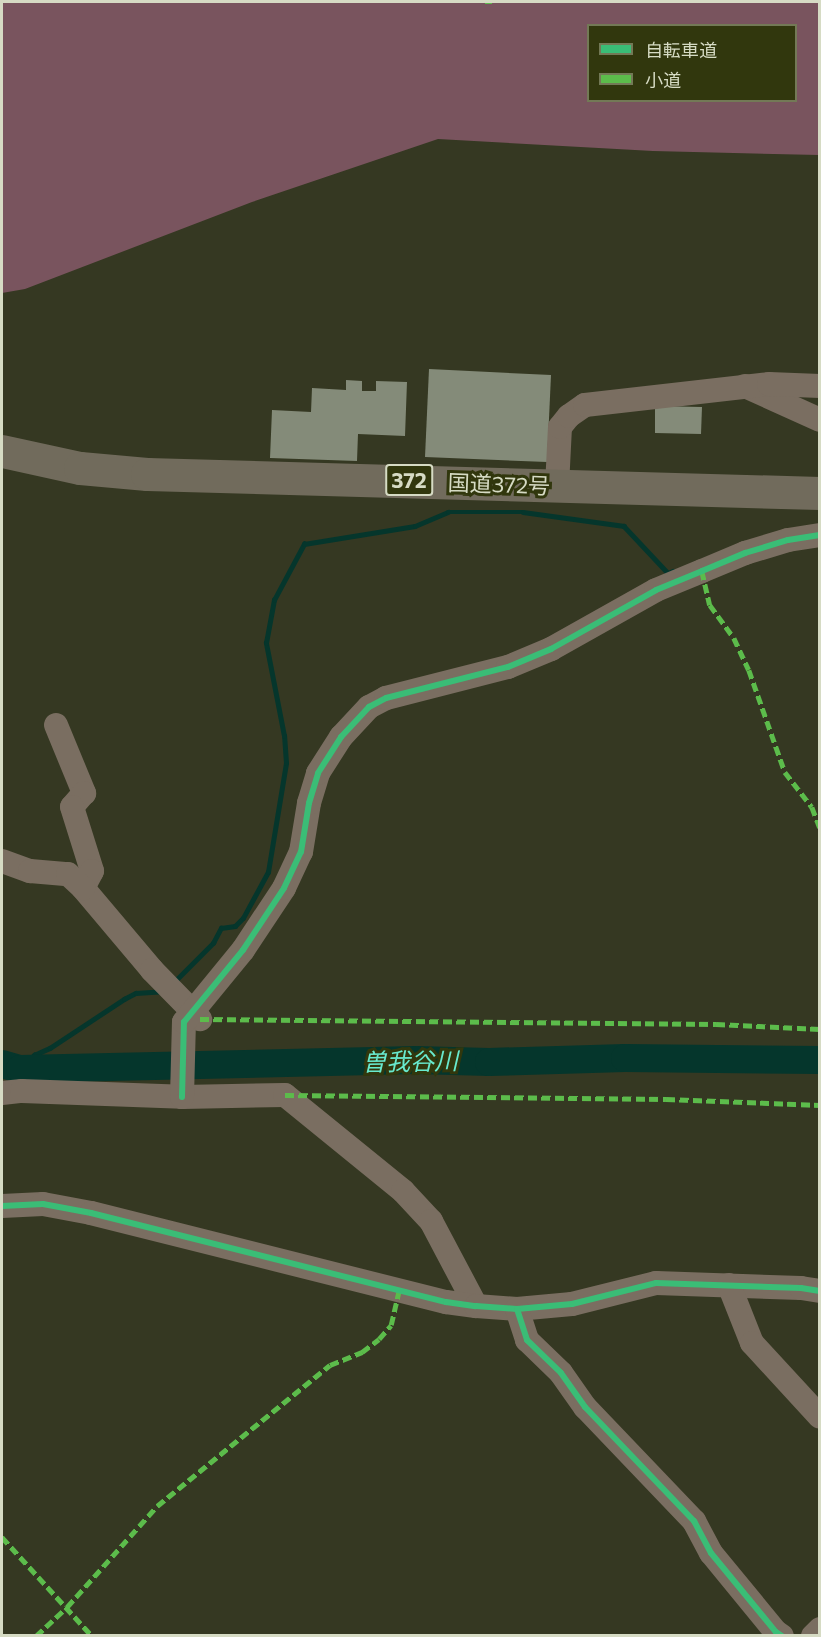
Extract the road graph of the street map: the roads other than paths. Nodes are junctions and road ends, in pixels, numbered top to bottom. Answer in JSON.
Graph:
{"nodes":[{"id":1,"x":745,"y":386,"type":"junction"},
{"id":2,"x":819,"y":386,"type":"edge"},
{"id":3,"x":819,"y":420,"type":"edge"},
{"id":4,"x":2,"y":451,"type":"edge"},
{"id":5,"x":557,"y":486,"type":"junction"},
{"id":6,"x":819,"y":493,"type":"edge"},
{"id":7,"x":819,"y":535,"type":"edge"},
{"id":8,"x":56,"y":725,"type":"dead end"},
{"id":9,"x":2,"y":861,"type":"edge"},
{"id":10,"x":83,"y":888,"type":"junction"},
{"id":11,"x":189,"y":1015,"type":"junction"},
{"id":12,"x":181,"y":1092,"type":"junction"},
{"id":13,"x":2,"y":1093,"type":"edge"},
{"id":14,"x":2,"y":1206,"type":"edge"},
{"id":15,"x":729,"y":1285,"type":"junction"},
{"id":16,"x":819,"y":1291,"type":"edge"},
{"id":17,"x":476,"y":1306,"type":"junction"},
{"id":18,"x":517,"y":1309,"type":"junction"},
{"id":19,"x":819,"y":1418,"type":"edge"},
{"id":20,"x":819,"y":1629,"type":"edge"},
{"id":21,"x":782,"y":1635,"type":"edge"},
{"id":22,"x":813,"y":1635,"type":"edge"}],
"edges":[{"from":1,"to":2,"type":"street"},
{"from":1,"to":3,"type":"street"},
{"from":1,"to":5,"type":"street"},
{"from":4,"to":5,"type":"highway","name":"国道372号","number":"372"},
{"from":5,"to":6,"type":"highway","name":"国道372号","number":"372"},
{"from":7,"to":11,"type":"street"},
{"from":8,"to":10,"type":"street"},
{"from":9,"to":10,"type":"street"},
{"from":10,"to":11,"type":"street"},
{"from":11,"to":12,"type":"street"},
{"from":12,"to":13,"type":"street"},
{"from":12,"to":17,"type":"street"},
{"from":14,"to":17,"type":"street"},
{"from":15,"to":16,"type":"street"},
{"from":15,"to":18,"type":"street"},
{"from":15,"to":19,"type":"street"},
{"from":17,"to":18,"type":"street"},
{"from":18,"to":21,"type":"street"},
{"from":20,"to":22,"type":"street"}]}
